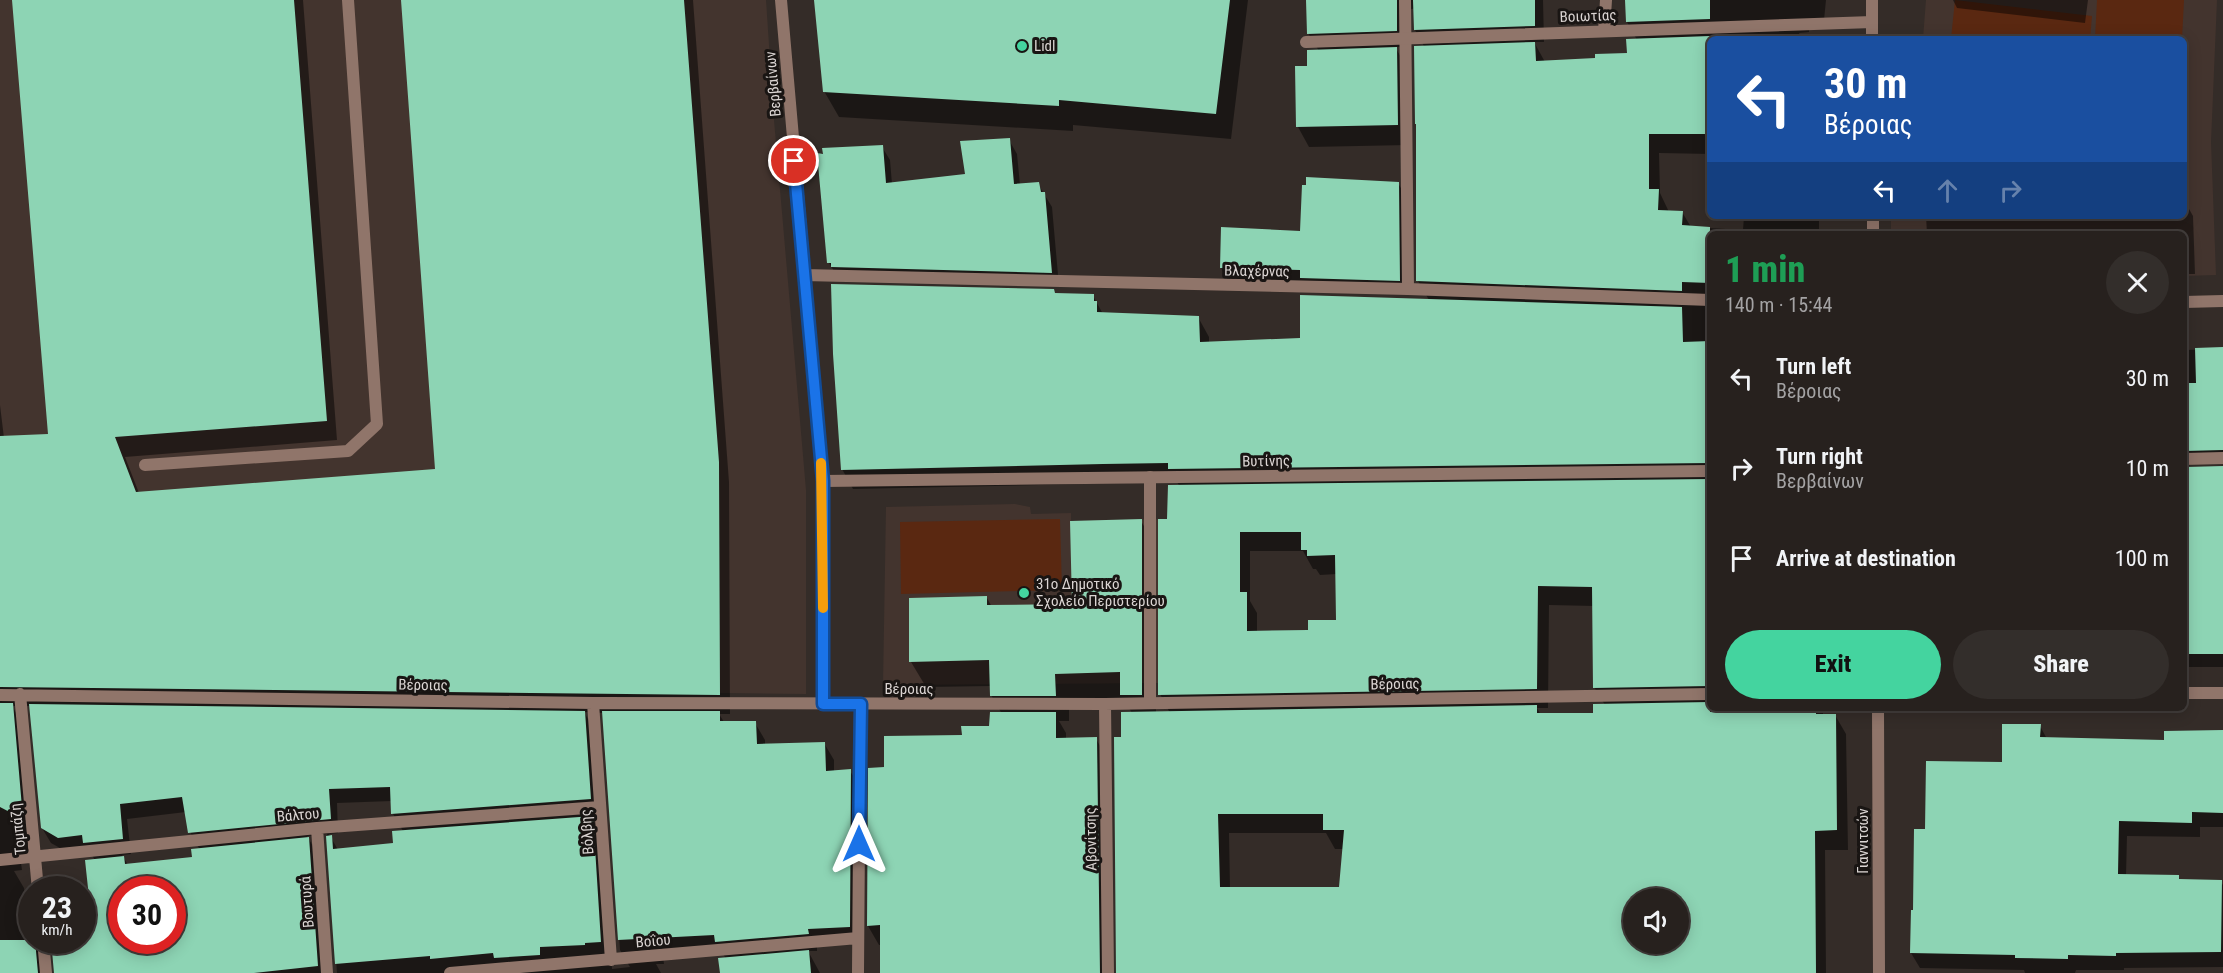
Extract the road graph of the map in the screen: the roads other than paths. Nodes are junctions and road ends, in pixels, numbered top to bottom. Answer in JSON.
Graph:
{"nodes":[{"id":1,"x":348,"y":0,"type":"edge"},
{"id":2,"x":781,"y":0,"type":"edge"},
{"id":3,"x":1405,"y":0,"type":"edge"},
{"id":4,"x":1606,"y":0,"type":"edge"},
{"id":5,"x":1872,"y":0,"type":"edge"},
{"id":6,"x":1872,"y":22,"type":"junction"},
{"id":7,"x":1604,"y":31,"type":"junction"},
{"id":8,"x":1872,"y":36,"type":"edge"},
{"id":9,"x":1405,"y":38,"type":"junction"},
{"id":10,"x":1306,"y":42,"type":"dead end"},
{"id":11,"x":804,"y":276,"type":"junction"},
{"id":12,"x":1408,"y":289,"type":"junction"},
{"id":13,"x":1707,"y":300,"type":"edge"},
{"id":14,"x":2223,"y":301,"type":"edge"},
{"id":15,"x":2187,"y":302,"type":"edge"},
{"id":16,"x":2223,"y":458,"type":"edge"},
{"id":17,"x":2187,"y":459,"type":"edge"},
{"id":18,"x":145,"y":465,"type":"dead end"},
{"id":19,"x":1707,"y":471,"type":"edge"},
{"id":20,"x":1150,"y":477,"type":"junction"},
{"id":21,"x":823,"y":481,"type":"junction"},
{"id":22,"x":2187,"y":693,"type":"edge"},
{"id":23,"x":2223,"y":693,"type":"edge"},
{"id":24,"x":0,"y":694,"type":"edge"},
{"id":25,"x":20,"y":694,"type":"junction"},
{"id":26,"x":1707,"y":694,"type":"edge"},
{"id":27,"x":593,"y":703,"type":"junction"},
{"id":28,"x":1150,"y":703,"type":"junction"},
{"id":29,"x":823,"y":704,"type":"junction"},
{"id":30,"x":861,"y":704,"type":"junction"},
{"id":31,"x":1105,"y":704,"type":"junction"},
{"id":32,"x":1878,"y":711,"type":"edge"},
{"id":33,"x":600,"y":807,"type":"junction"},
{"id":34,"x":317,"y":828,"type":"junction"},
{"id":35,"x":35,"y":857,"type":"junction"},
{"id":36,"x":0,"y":860,"type":"edge"},
{"id":37,"x":37,"y":876,"type":"edge"},
{"id":38,"x":858,"y":938,"type":"junction"},
{"id":39,"x":44,"y":954,"type":"edge"},
{"id":40,"x":611,"y":960,"type":"junction"},
{"id":41,"x":46,"y":973,"type":"edge"},
{"id":42,"x":327,"y":973,"type":"edge"},
{"id":43,"x":450,"y":973,"type":"edge"},
{"id":44,"x":858,"y":973,"type":"edge"},
{"id":45,"x":1108,"y":973,"type":"edge"},
{"id":46,"x":1880,"y":973,"type":"edge"}],
"edges":[{"from":1,"to":18,"type":"street"},
{"from":2,"to":11,"type":"street","name":"Βερβαίνων"},
{"from":3,"to":9,"type":"street"},
{"from":4,"to":7,"type":"street"},
{"from":5,"to":6,"type":"street"},
{"from":6,"to":7,"type":"street","name":"Βοιωτίας"},
{"from":6,"to":8,"type":"street"},
{"from":7,"to":9,"type":"street","name":"Βοιωτίας"},
{"from":9,"to":10,"type":"street","name":"Βοιωτίας"},
{"from":9,"to":12,"type":"street"},
{"from":11,"to":12,"type":"street","name":"Βλαχέρνας"},
{"from":11,"to":21,"type":"street","name":"Βερβαίνων"},
{"from":12,"to":13,"type":"street","name":"Βλαχέρνας"},
{"from":14,"to":15,"type":"street"},
{"from":16,"to":17,"type":"street"},
{"from":19,"to":20,"type":"street","name":"Βυτίνης"},
{"from":20,"to":21,"type":"street","name":"Βυτίνης"},
{"from":20,"to":28,"type":"street"},
{"from":21,"to":29,"type":"street","name":"Βερβαίνων"},
{"from":22,"to":23,"type":"street"},
{"from":24,"to":25,"type":"street","name":"Βέροιας"},
{"from":25,"to":27,"type":"street","name":"Βέροιας"},
{"from":25,"to":35,"type":"street","name":"Τομπάζη"},
{"from":26,"to":28,"type":"street","name":"Βέροιας"},
{"from":27,"to":29,"type":"street","name":"Βέροιας"},
{"from":27,"to":33,"type":"street","name":"Βόλβης"},
{"from":28,"to":31,"type":"street","name":"Βέροιας"},
{"from":29,"to":30,"type":"street","name":"Βέροιας"},
{"from":30,"to":31,"type":"street","name":"Βέροιας"},
{"from":30,"to":38,"type":"street"},
{"from":31,"to":45,"type":"street","name":"Αβονίτσης"},
{"from":32,"to":46,"type":"street","name":"Γιαννιτσών"},
{"from":33,"to":34,"type":"street","name":"Βάλτου"},
{"from":33,"to":40,"type":"street","name":"Βόλβης"},
{"from":34,"to":35,"type":"street","name":"Βάλτου"},
{"from":34,"to":42,"type":"street","name":"Βουτυρά"},
{"from":35,"to":36,"type":"street","name":"Βάλτου"},
{"from":35,"to":37,"type":"street","name":"Τομπάζη"},
{"from":38,"to":40,"type":"street","name":"Βοΐου"},
{"from":38,"to":44,"type":"street"},
{"from":39,"to":41,"type":"street"},
{"from":40,"to":43,"type":"street","name":"Βοΐου"}]}
